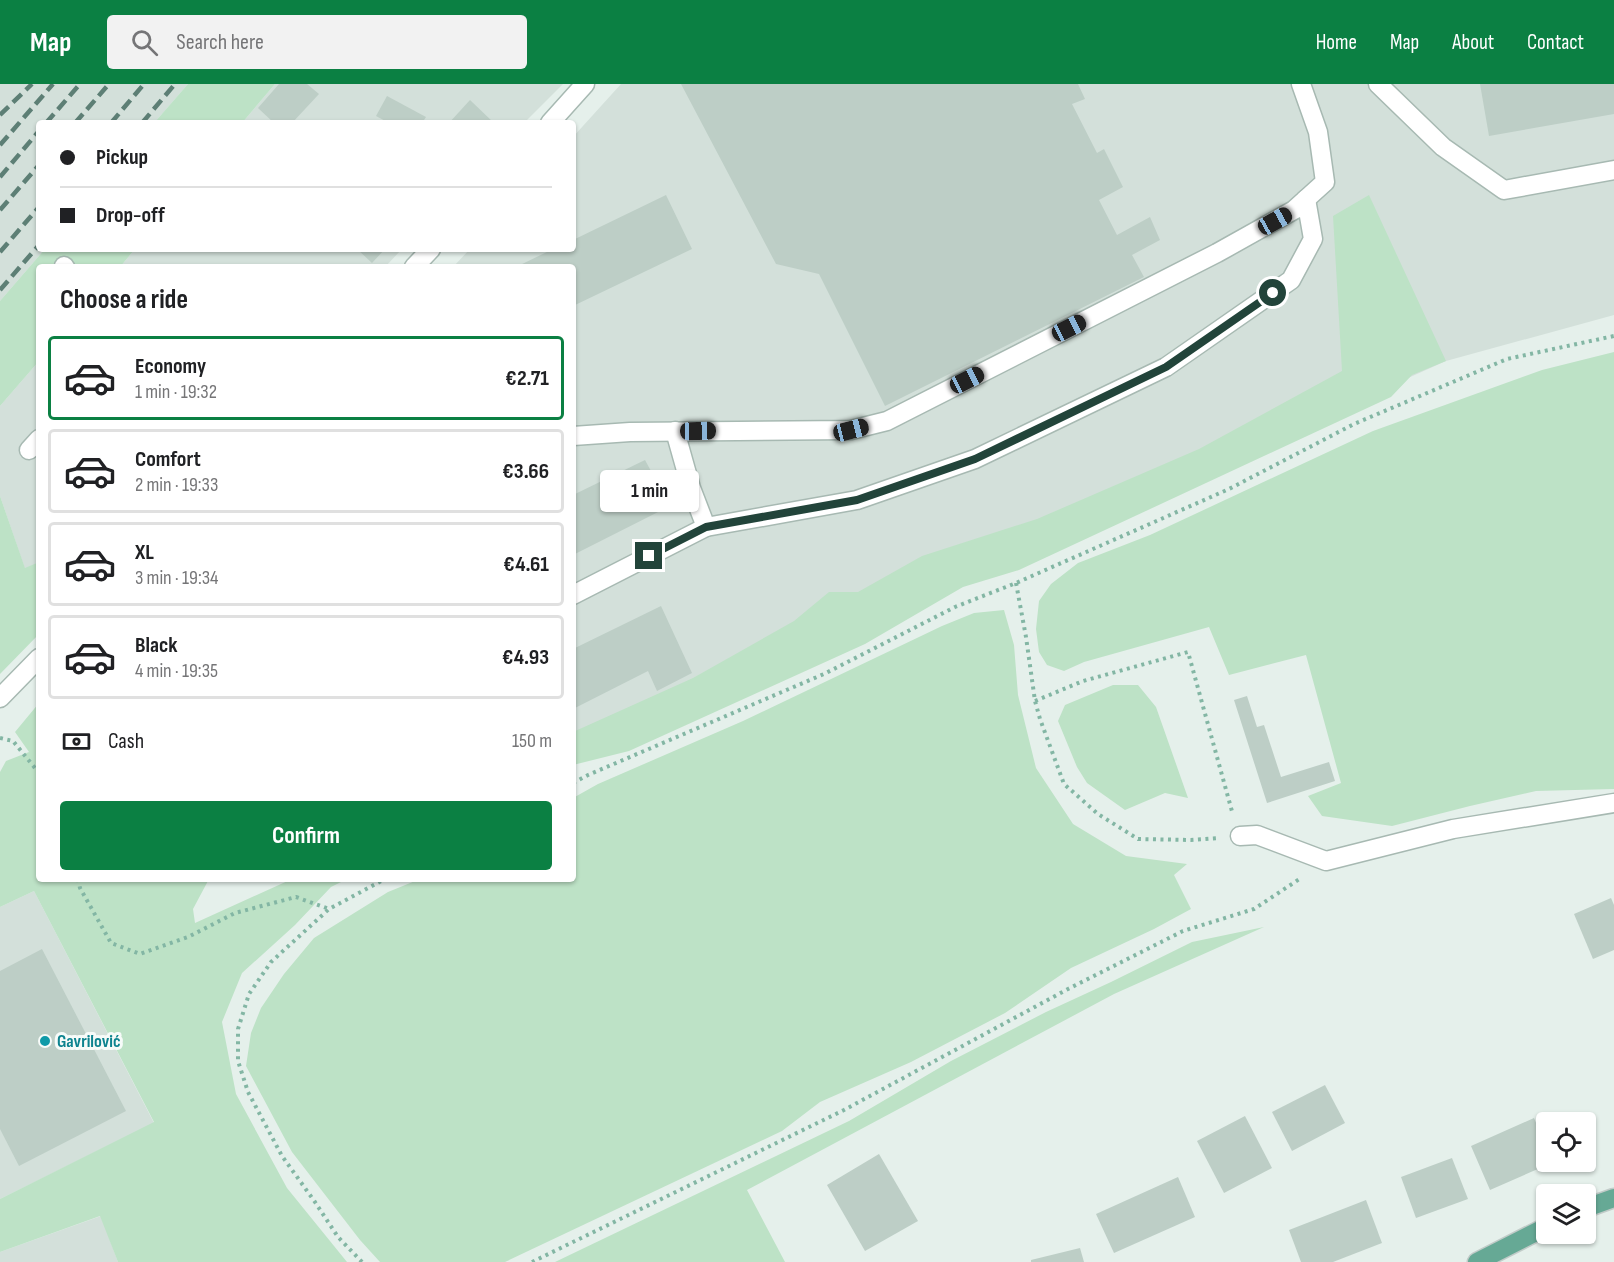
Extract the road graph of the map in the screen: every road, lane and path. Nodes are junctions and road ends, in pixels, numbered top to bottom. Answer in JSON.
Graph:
{"nodes":[{"id":1,"x":585,"y":84,"type":"edge"},
{"id":2,"x":1301,"y":84,"type":"edge"},
{"id":3,"x":1378,"y":84,"type":"edge"},
{"id":4,"x":553,"y":120,"type":"edge"},
{"id":5,"x":1614,"y":170,"type":"edge"},
{"id":6,"x":1306,"y":199,"type":"junction"},
{"id":7,"x":428,"y":252,"type":"edge"},
{"id":8,"x":417,"y":264,"type":"edge"},
{"id":9,"x":1614,"y":336,"type":"edge"},
{"id":10,"x":675,"y":431,"type":"junction"},
{"id":11,"x":576,"y":436,"type":"edge"},
{"id":12,"x":706,"y":527,"type":"junction"},
{"id":13,"x":1016,"y":583,"type":"junction"},
{"id":14,"x":576,"y":593,"type":"edge"},
{"id":15,"x":36,"y":661,"type":"edge"},
{"id":16,"x":0,"y":698,"type":"edge"},
{"id":17,"x":1035,"y":701,"type":"junction"},
{"id":18,"x":0,"y":738,"type":"edge"},
{"id":19,"x":36,"y":769,"type":"edge"},
{"id":20,"x":576,"y":781,"type":"edge"},
{"id":21,"x":1614,"y":803,"type":"edge"},
{"id":22,"x":1240,"y":836,"type":"junction"},
{"id":23,"x":1326,"y":861,"type":"junction"},
{"id":24,"x":79,"y":882,"type":"edge"},
{"id":25,"x":379,"y":882,"type":"edge"},
{"id":26,"x":329,"y":909,"type":"junction"},
{"id":27,"x":1614,"y":1198,"type":"edge"},
{"id":28,"x":1596,"y":1204,"type":"edge"},
{"id":29,"x":1536,"y":1232,"type":"edge"},
{"id":30,"x":362,"y":1262,"type":"edge"},
{"id":31,"x":532,"y":1262,"type":"edge"},
{"id":32,"x":1477,"y":1262,"type":"edge"}],
"edges":[{"from":1,"to":4,"type":"street"},
{"from":2,"to":6,"type":"street"},
{"from":3,"to":5,"type":"street"},
{"from":6,"to":10,"type":"street"},
{"from":6,"to":12,"type":"street"},
{"from":7,"to":8,"type":"street"},
{"from":9,"to":13,"type":"path"},
{"from":10,"to":11,"type":"street"},
{"from":10,"to":12,"type":"street"},
{"from":12,"to":14,"type":"street"},
{"from":13,"to":17,"type":"path"},
{"from":13,"to":20,"type":"path"},
{"from":15,"to":16,"type":"street"},
{"from":17,"to":22,"type":"path"},
{"from":17,"to":22,"type":"path"},
{"from":18,"to":19,"type":"path"},
{"from":21,"to":23,"type":"street"},
{"from":22,"to":23,"type":"street"},
{"from":23,"to":31,"type":"path"},
{"from":24,"to":26,"type":"path"},
{"from":25,"to":26,"type":"path"},
{"from":26,"to":30,"type":"path"},
{"from":27,"to":28,"type":"main road"},
{"from":29,"to":32,"type":"main road"}]}
